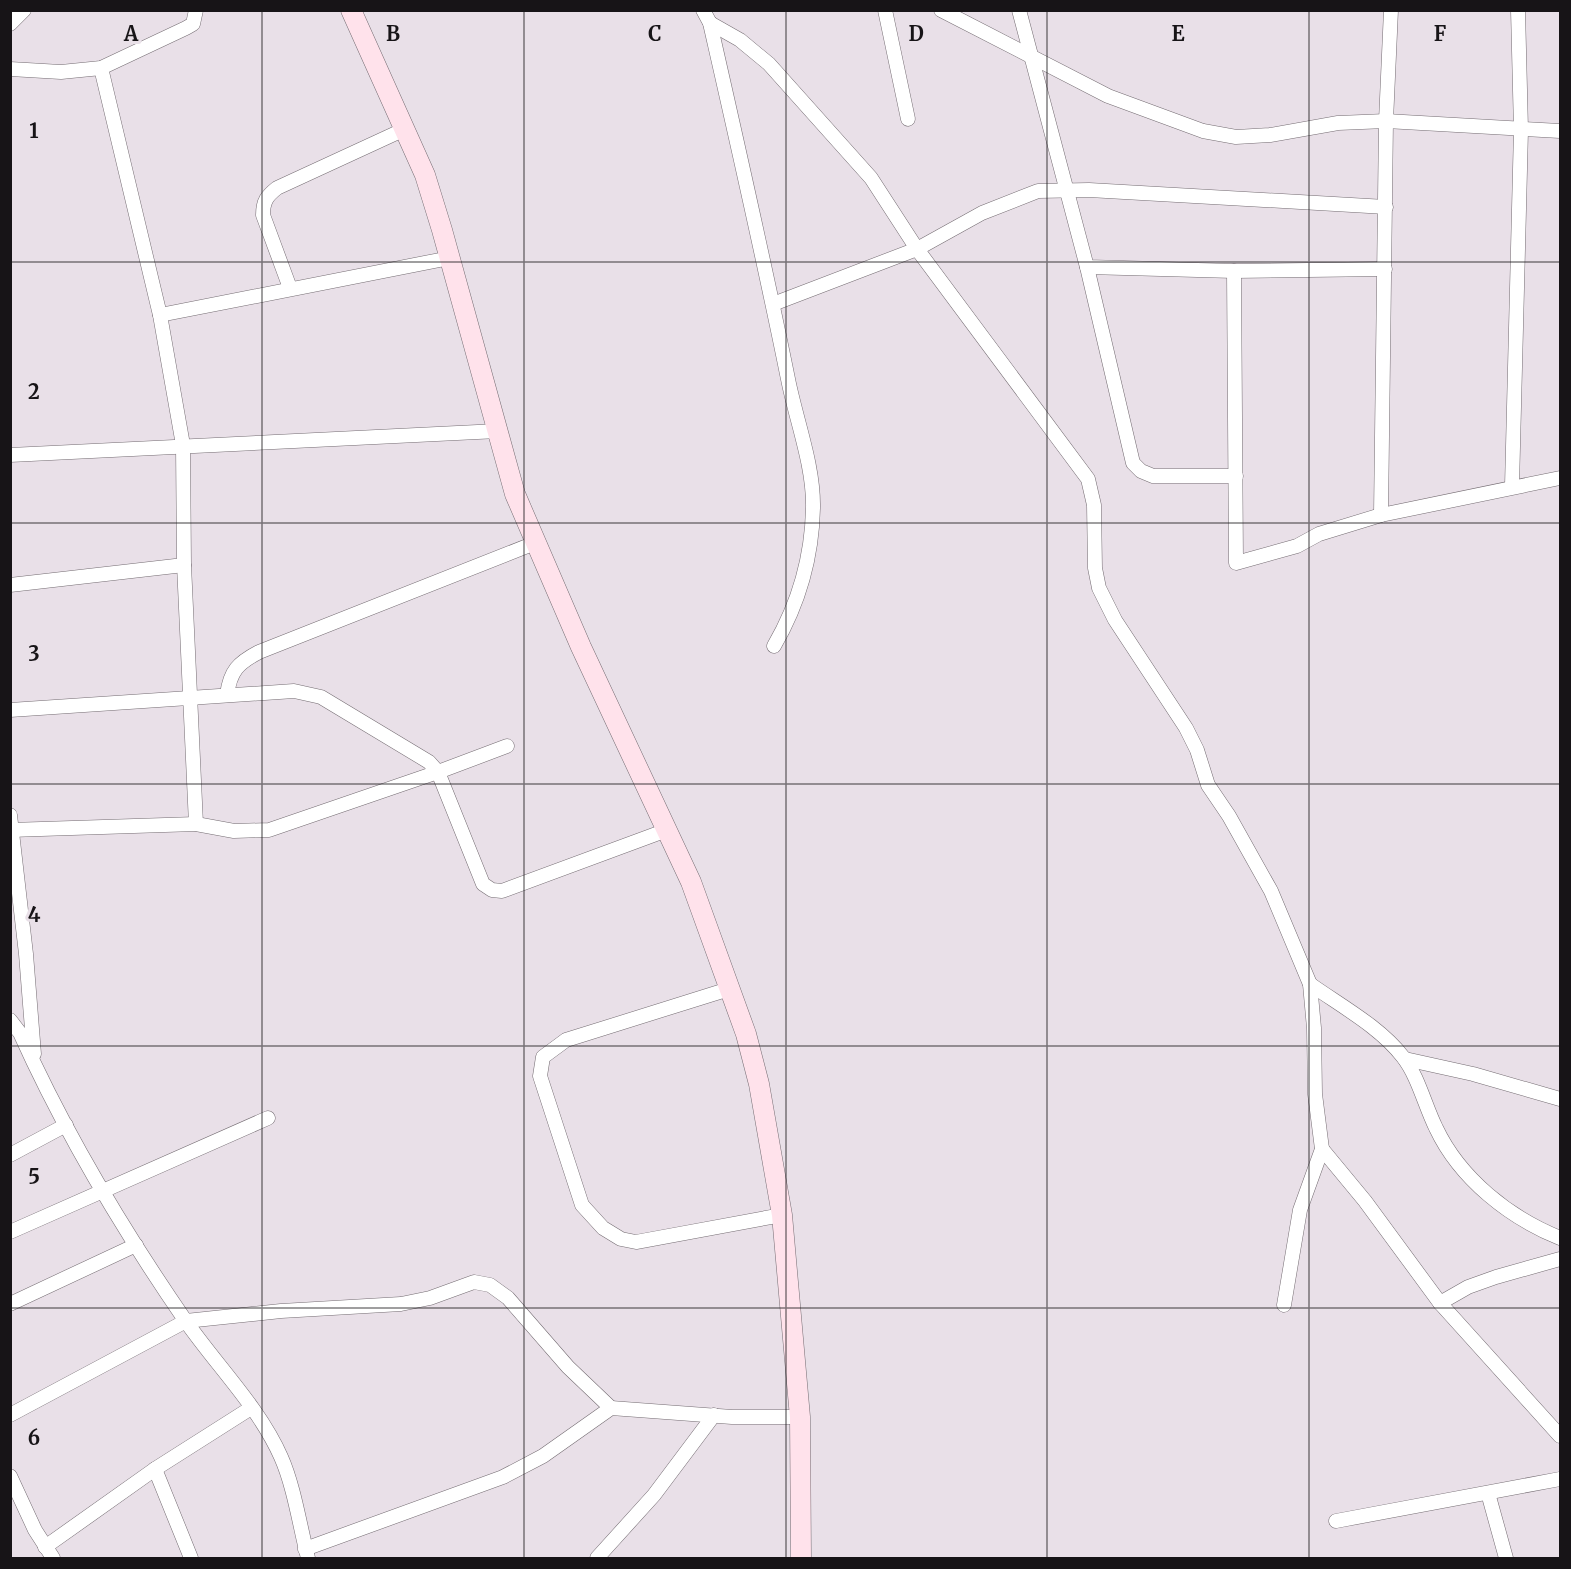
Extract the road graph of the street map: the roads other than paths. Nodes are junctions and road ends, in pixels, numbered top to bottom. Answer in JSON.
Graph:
{"nodes":[{"id":1,"x":24,"y":10,"type":"edge"},
{"id":2,"x":196,"y":10,"type":"edge"},
{"id":3,"x":351,"y":10,"type":"edge"},
{"id":4,"x":885,"y":10,"type":"edge"},
{"id":5,"x":941,"y":10,"type":"edge"},
{"id":6,"x":1020,"y":10,"type":"edge"},
{"id":7,"x":1391,"y":10,"type":"edge"},
{"id":8,"x":1518,"y":10,"type":"edge"},
{"id":9,"x":707,"y":17,"type":"edge"},
{"id":10,"x":10,"y":24,"type":"edge"},
{"id":11,"x":1031,"y":56,"type":"junction"},
{"id":12,"x":102,"y":68,"type":"junction"},
{"id":13,"x":10,"y":69,"type":"edge"},
{"id":14,"x":909,"y":119,"type":"dead end"},
{"id":15,"x":1386,"y":121,"type":"junction"},
{"id":16,"x":405,"y":129,"type":"junction"},
{"id":17,"x":1521,"y":130,"type":"junction"},
{"id":18,"x":1560,"y":130,"type":"edge"},
{"id":19,"x":1065,"y":189,"type":"junction"},
{"id":20,"x":1386,"y":207,"type":"junction"},
{"id":21,"x":917,"y":249,"type":"junction"},
{"id":22,"x":450,"y":258,"type":"junction"},
{"id":23,"x":1087,"y":267,"type":"junction"},
{"id":24,"x":1385,"y":269,"type":"junction"},
{"id":25,"x":1234,"y":271,"type":"junction"},
{"id":26,"x":290,"y":288,"type":"junction"},
{"id":27,"x":773,"y":304,"type":"junction"},
{"id":28,"x":160,"y":315,"type":"junction"},
{"id":29,"x":498,"y":431,"type":"junction"},
{"id":30,"x":183,"y":445,"type":"junction"},
{"id":31,"x":10,"y":455,"type":"edge"},
{"id":32,"x":1236,"y":476,"type":"junction"},
{"id":33,"x":1560,"y":478,"type":"edge"},
{"id":34,"x":1512,"y":486,"type":"junction"},
{"id":35,"x":1381,"y":515,"type":"junction"},
{"id":36,"x":535,"y":543,"type":"junction"},
{"id":37,"x":184,"y":565,"type":"junction"},
{"id":38,"x":10,"y":585,"type":"edge"},
{"id":39,"x":774,"y":646,"type":"dead end"},
{"id":40,"x":227,"y":695,"type":"junction"},
{"id":41,"x":190,"y":697,"type":"junction"},
{"id":42,"x":10,"y":710,"type":"edge"},
{"id":43,"x":507,"y":746,"type":"dead end"},
{"id":44,"x":438,"y":772,"type":"junction"},
{"id":45,"x":10,"y":815,"type":"edge"},
{"id":46,"x":196,"y":824,"type":"junction"},
{"id":47,"x":12,"y":830,"type":"edge"},
{"id":48,"x":667,"y":830,"type":"junction"},
{"id":49,"x":1310,"y":984,"type":"junction"},
{"id":50,"x":729,"y":989,"type":"junction"},
{"id":51,"x":10,"y":1020,"type":"edge"},
{"id":52,"x":1405,"y":1059,"type":"junction"},
{"id":53,"x":34,"y":1065,"type":"junction"},
{"id":54,"x":1560,"y":1098,"type":"edge"},
{"id":55,"x":268,"y":1118,"type":"dead end"},
{"id":56,"x":66,"y":1125,"type":"junction"},
{"id":57,"x":1322,"y":1149,"type":"junction"},
{"id":58,"x":10,"y":1155,"type":"edge"},
{"id":59,"x":104,"y":1189,"type":"junction"},
{"id":60,"x":782,"y":1215,"type":"junction"},
{"id":61,"x":10,"y":1232,"type":"edge"},
{"id":62,"x":1560,"y":1238,"type":"edge"},
{"id":63,"x":136,"y":1245,"type":"junction"},
{"id":64,"x":1560,"y":1259,"type":"edge"},
{"id":65,"x":10,"y":1304,"type":"edge"},
{"id":66,"x":1440,"y":1304,"type":"junction"},
{"id":67,"x":1284,"y":1305,"type":"dead end"},
{"id":68,"x":186,"y":1321,"type":"junction"},
{"id":69,"x":251,"y":1408,"type":"junction"},
{"id":70,"x":610,"y":1408,"type":"junction"},
{"id":71,"x":714,"y":1415,"type":"junction"},
{"id":72,"x":10,"y":1416,"type":"edge"},
{"id":73,"x":800,"y":1417,"type":"junction"},
{"id":74,"x":1560,"y":1436,"type":"edge"},
{"id":75,"x":156,"y":1469,"type":"junction"},
{"id":76,"x":10,"y":1476,"type":"edge"},
{"id":77,"x":1560,"y":1479,"type":"edge"},
{"id":78,"x":1488,"y":1493,"type":"junction"},
{"id":79,"x":1336,"y":1521,"type":"dead end"},
{"id":80,"x":49,"y":1553,"type":"edge"},
{"id":81,"x":307,"y":1554,"type":"edge"},
{"id":82,"x":191,"y":1558,"type":"edge"},
{"id":83,"x":597,"y":1558,"type":"edge"},
{"id":84,"x":801,"y":1558,"type":"edge"},
{"id":85,"x":1506,"y":1558,"type":"edge"}],
"edges":[{"from":1,"to":10,"type":"street"},
{"from":2,"to":12,"type":"street"},
{"from":3,"to":16,"type":"street"},
{"from":4,"to":14,"type":"street"},
{"from":5,"to":11,"type":"street"},
{"from":6,"to":11,"type":"street"},
{"from":7,"to":15,"type":"street"},
{"from":8,"to":17,"type":"street"},
{"from":9,"to":21,"type":"street"},
{"from":9,"to":27,"type":"street"},
{"from":11,"to":15,"type":"street"},
{"from":11,"to":19,"type":"street"},
{"from":12,"to":13,"type":"street"},
{"from":12,"to":28,"type":"street"},
{"from":15,"to":17,"type":"street"},
{"from":15,"to":20,"type":"street"},
{"from":16,"to":22,"type":"street"},
{"from":16,"to":26,"type":"street"},
{"from":17,"to":18,"type":"street"},
{"from":17,"to":34,"type":"street"},
{"from":19,"to":20,"type":"street"},
{"from":19,"to":21,"type":"street"},
{"from":19,"to":23,"type":"street"},
{"from":20,"to":24,"type":"street"},
{"from":21,"to":27,"type":"street"},
{"from":21,"to":49,"type":"street"},
{"from":22,"to":26,"type":"street"},
{"from":22,"to":29,"type":"street"},
{"from":23,"to":25,"type":"street"},
{"from":23,"to":32,"type":"street"},
{"from":24,"to":25,"type":"street"},
{"from":24,"to":35,"type":"street"},
{"from":25,"to":32,"type":"street"},
{"from":26,"to":28,"type":"street"},
{"from":27,"to":39,"type":"street"},
{"from":28,"to":30,"type":"street"},
{"from":29,"to":30,"type":"street"},
{"from":29,"to":36,"type":"street"},
{"from":30,"to":31,"type":"street"},
{"from":30,"to":37,"type":"street"},
{"from":32,"to":35,"type":"street"},
{"from":33,"to":34,"type":"street"},
{"from":34,"to":35,"type":"street"},
{"from":36,"to":40,"type":"street"},
{"from":36,"to":48,"type":"street"},
{"from":37,"to":38,"type":"street"},
{"from":37,"to":41,"type":"street"},
{"from":40,"to":41,"type":"street"},
{"from":40,"to":44,"type":"street"},
{"from":41,"to":42,"type":"street"},
{"from":41,"to":46,"type":"street"},
{"from":43,"to":44,"type":"street"},
{"from":44,"to":46,"type":"street"},
{"from":44,"to":48,"type":"street"},
{"from":45,"to":47,"type":"street"},
{"from":46,"to":47,"type":"street"},
{"from":47,"to":53,"type":"street"},
{"from":48,"to":50,"type":"street"},
{"from":49,"to":52,"type":"street"},
{"from":49,"to":57,"type":"street"},
{"from":50,"to":60,"type":"street"},
{"from":50,"to":60,"type":"street"},
{"from":51,"to":53,"type":"street"},
{"from":52,"to":54,"type":"street"},
{"from":52,"to":62,"type":"street"},
{"from":53,"to":56,"type":"street"},
{"from":55,"to":59,"type":"street"},
{"from":56,"to":58,"type":"street"},
{"from":56,"to":59,"type":"street"},
{"from":57,"to":66,"type":"street"},
{"from":57,"to":67,"type":"street"},
{"from":59,"to":61,"type":"street"},
{"from":59,"to":63,"type":"street"},
{"from":60,"to":73,"type":"street"},
{"from":63,"to":65,"type":"street"},
{"from":63,"to":68,"type":"street"},
{"from":64,"to":66,"type":"street"},
{"from":66,"to":74,"type":"street"},
{"from":68,"to":69,"type":"street"},
{"from":68,"to":70,"type":"street"},
{"from":68,"to":72,"type":"street"},
{"from":69,"to":75,"type":"street"},
{"from":69,"to":81,"type":"street"},
{"from":70,"to":71,"type":"street"},
{"from":70,"to":81,"type":"street"},
{"from":71,"to":73,"type":"street"},
{"from":71,"to":83,"type":"street"},
{"from":73,"to":84,"type":"street"},
{"from":75,"to":80,"type":"street"},
{"from":75,"to":82,"type":"street"},
{"from":76,"to":80,"type":"street"},
{"from":77,"to":78,"type":"street"},
{"from":78,"to":79,"type":"street"},
{"from":78,"to":85,"type":"street"}]}
